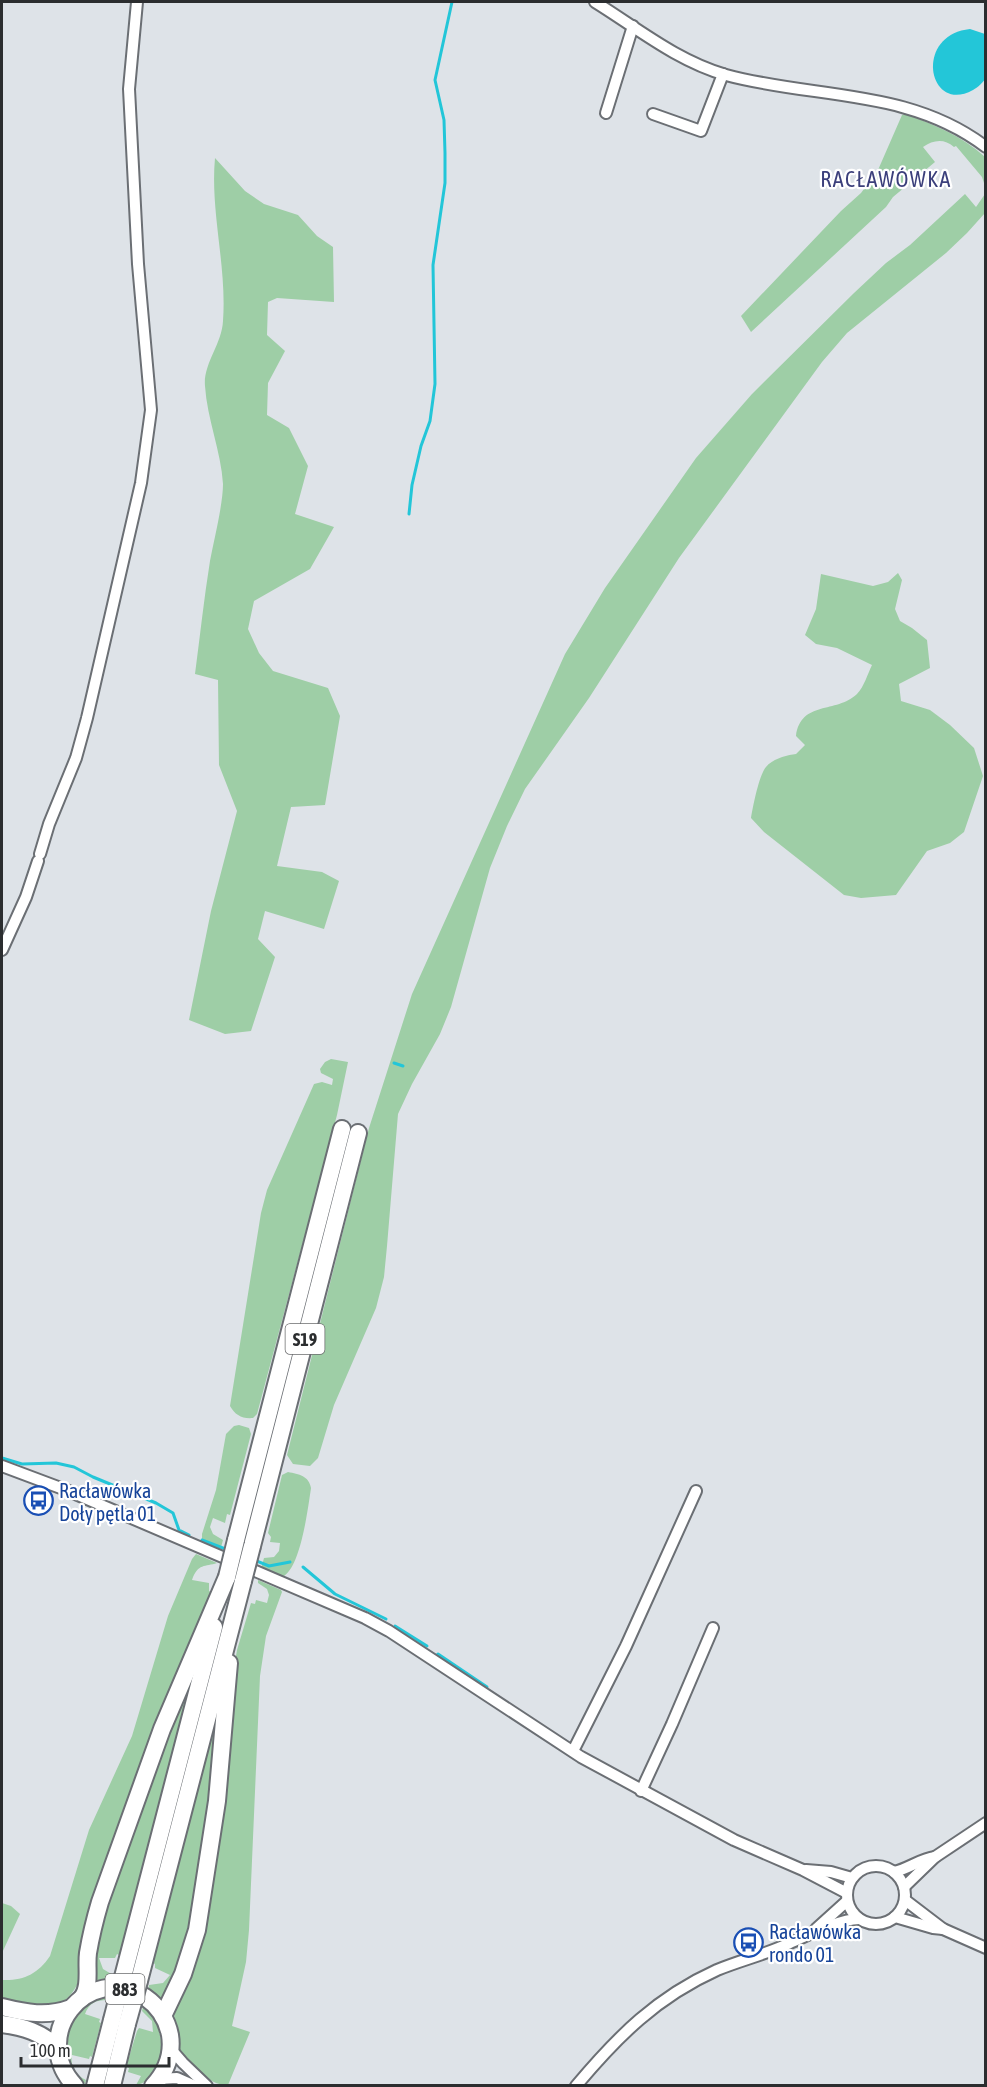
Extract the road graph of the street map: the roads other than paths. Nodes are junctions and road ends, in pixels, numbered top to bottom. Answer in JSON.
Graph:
{"nodes":[{"id":1,"x":137,"y":2,"type":"edge"},
{"id":2,"x":595,"y":2,"type":"edge"},
{"id":3,"x":633,"y":26,"type":"junction"},
{"id":4,"x":723,"y":74,"type":"junction"},
{"id":5,"x":606,"y":113,"type":"dead end"},
{"id":6,"x":653,"y":114,"type":"dead end"},
{"id":7,"x":986,"y":147,"type":"edge"},
{"id":8,"x":2,"y":950,"type":"edge"},
{"id":9,"x":350,"y":1131,"type":"dead end"},
{"id":10,"x":2,"y":1466,"type":"edge"},
{"id":11,"x":696,"y":1491,"type":"dead end"},
{"id":12,"x":235,"y":1579,"type":"junction"},
{"id":13,"x":232,"y":1621,"type":"junction"},
{"id":14,"x":713,"y":1628,"type":"dead end"},
{"id":15,"x":573,"y":1751,"type":"junction"},
{"id":16,"x":640,"y":1791,"type":"junction"},
{"id":17,"x":986,"y":1823,"type":"edge"},
{"id":18,"x":935,"y":1857,"type":"junction"},
{"id":19,"x":803,"y":1870,"type":"junction"},
{"id":20,"x":894,"y":1872,"type":"junction"},
{"id":21,"x":852,"y":1878,"type":"junction"},
{"id":22,"x":904,"y":1887,"type":"junction"},
{"id":23,"x":847,"y":1897,"type":"junction"},
{"id":24,"x":905,"y":1900,"type":"junction"},
{"id":25,"x":895,"y":1917,"type":"junction"},
{"id":26,"x":859,"y":1918,"type":"junction"},
{"id":27,"x":943,"y":1929,"type":"junction"},
{"id":28,"x":814,"y":1931,"type":"junction"},
{"id":29,"x":986,"y":1947,"type":"edge"},
{"id":30,"x":131,"y":1979,"type":"junction"},
{"id":31,"x":76,"y":2003,"type":"junction"},
{"id":32,"x":2,"y":2007,"type":"edge"},
{"id":33,"x":163,"y":2016,"type":"junction"},
{"id":34,"x":2,"y":2024,"type":"edge"},
{"id":35,"x":58,"y":2048,"type":"junction"},
{"id":36,"x":170,"y":2048,"type":"junction"},
{"id":37,"x":63,"y":2068,"type":"junction"},
{"id":38,"x":156,"y":2082,"type":"edge"},
{"id":39,"x":101,"y":2084,"type":"edge"},
{"id":40,"x":57,"y":2085,"type":"edge"},
{"id":41,"x":75,"y":2085,"type":"edge"},
{"id":42,"x":195,"y":2085,"type":"edge"},
{"id":43,"x":207,"y":2085,"type":"edge"},
{"id":44,"x":576,"y":2085,"type":"edge"}],
"edges":[{"from":1,"to":8,"type":"street"},
{"from":2,"to":3,"type":"street"},
{"from":3,"to":4,"type":"street"},
{"from":3,"to":5,"type":"street"},
{"from":4,"to":6,"type":"street"},
{"from":4,"to":7,"type":"street"},
{"from":9,"to":12,"type":"highway","number":"S19","bridge":true},
{"from":10,"to":15,"type":"street"},
{"from":11,"to":15,"type":"street"},
{"from":12,"to":13,"type":"highway","number":"S19"},
{"from":12,"to":30,"type":"highway","number":"S19"},
{"from":12,"to":31,"type":"highway"},
{"from":13,"to":30,"type":"highway","number":"S19"},
{"from":13,"to":33,"type":"highway"},
{"from":14,"to":16,"type":"street"},
{"from":15,"to":16,"type":"street"},
{"from":16,"to":19,"type":"street"},
{"from":17,"to":18,"type":"street"},
{"from":18,"to":20,"type":"street"},
{"from":18,"to":22,"type":"street"},
{"from":19,"to":21,"type":"street"},
{"from":19,"to":23,"type":"street"},
{"from":20,"to":21,"type":"street"},
{"from":20,"to":22,"type":"street"},
{"from":21,"to":23,"type":"street"},
{"from":22,"to":24,"type":"street"},
{"from":23,"to":26,"type":"street"},
{"from":23,"to":28,"type":"street"},
{"from":24,"to":25,"type":"street"},
{"from":24,"to":27,"type":"street"},
{"from":25,"to":26,"type":"street"},
{"from":25,"to":27,"type":"street"},
{"from":26,"to":28,"type":"street"},
{"from":27,"to":29,"type":"street"},
{"from":28,"to":44,"type":"street"},
{"from":30,"to":39,"type":"highway","number":"S19","bridge":true},
{"from":31,"to":32,"type":"highway","number":"883"},
{"from":31,"to":33,"type":"highway","number":"883"},
{"from":31,"to":35,"type":"highway"},
{"from":33,"to":36,"type":"highway","number":"883"},
{"from":34,"to":35,"type":"highway"},
{"from":35,"to":37,"type":"highway"},
{"from":36,"to":38,"type":"highway","number":"883"},
{"from":36,"to":43,"type":"street"},
{"from":37,"to":40,"type":"highway"},
{"from":37,"to":41,"type":"highway"},
{"from":38,"to":42,"type":"street"}]}
